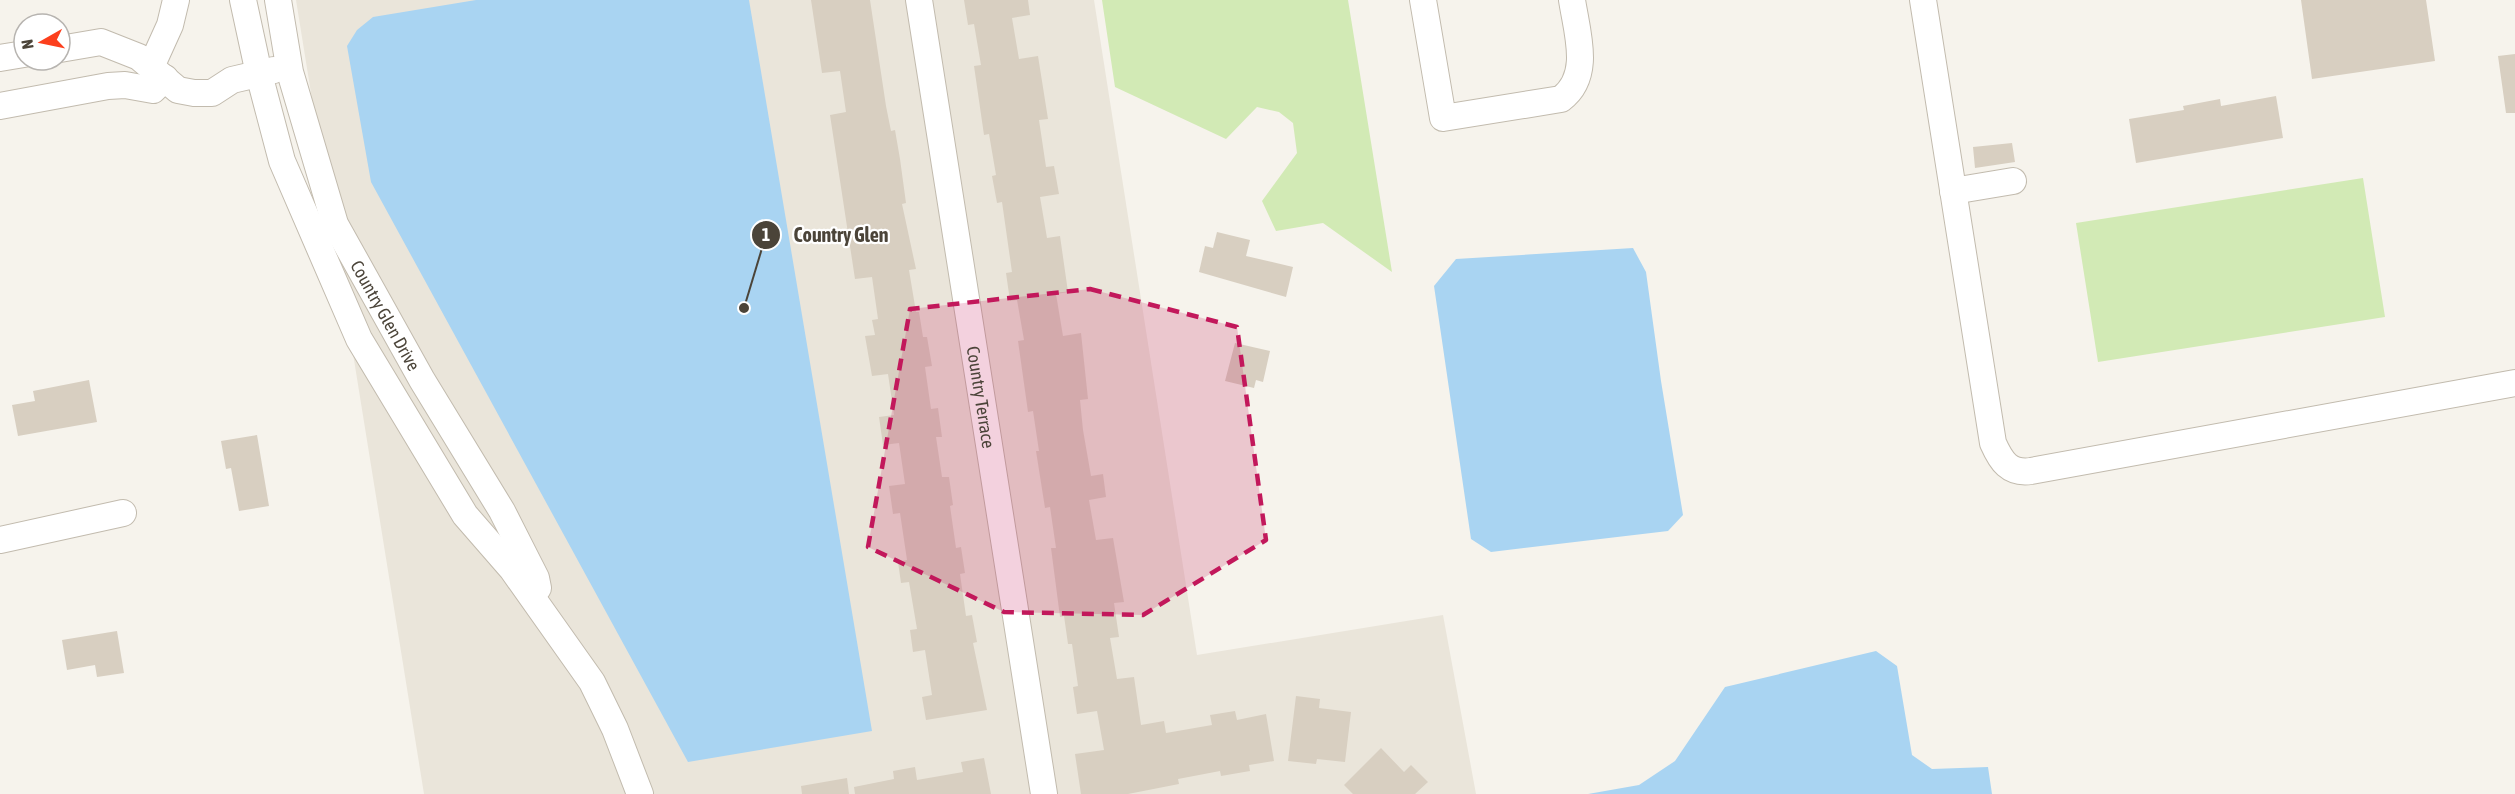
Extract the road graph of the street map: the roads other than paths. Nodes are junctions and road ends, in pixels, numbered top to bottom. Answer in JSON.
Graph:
{"nodes":[{"id":1,"x":176,"y":0,"type":"edge"},
{"id":2,"x":243,"y":0,"type":"edge"},
{"id":3,"x":278,"y":0,"type":"edge"},
{"id":4,"x":919,"y":0,"type":"edge"},
{"id":5,"x":1423,"y":0,"type":"edge"},
{"id":6,"x":1572,"y":0,"type":"edge"},
{"id":7,"x":1923,"y":0,"type":"edge"},
{"id":8,"x":72,"y":46,"type":"edge"},
{"id":9,"x":289,"y":67,"type":"junction"},
{"id":10,"x":158,"y":72,"type":"junction"},
{"id":11,"x":259,"y":74,"type":"junction"},
{"id":12,"x":0,"y":106,"type":"edge"},
{"id":13,"x":2013,"y":181,"type":"dead end"},
{"id":14,"x":1953,"y":191,"type":"junction"},
{"id":15,"x":2515,"y":383,"type":"edge"},
{"id":16,"x":123,"y":513,"type":"dead end"},
{"id":17,"x":0,"y":540,"type":"edge"},
{"id":18,"x":541,"y":609,"type":"junction"},
{"id":19,"x":640,"y":794,"type":"edge"},
{"id":20,"x":1044,"y":794,"type":"edge"}],
"edges":[{"from":1,"to":10,"type":"street"},
{"from":2,"to":11,"type":"street","name":"Country Glen Drive"},
{"from":3,"to":9,"type":"street","name":"Country Glen Drive"},
{"from":4,"to":20,"type":"street","name":"Country Terrace"},
{"from":5,"to":6,"type":"street"},
{"from":7,"to":14,"type":"street"},
{"from":8,"to":10,"type":"street"},
{"from":9,"to":11,"type":"street"},
{"from":9,"to":18,"type":"street","name":"Country Glen Drive"},
{"from":10,"to":11,"type":"street"},
{"from":10,"to":12,"type":"street"},
{"from":11,"to":18,"type":"street","name":"Country Glen Drive"},
{"from":13,"to":14,"type":"street"},
{"from":14,"to":15,"type":"street"},
{"from":16,"to":17,"type":"street"},
{"from":18,"to":19,"type":"street","name":"Country Glen Drive"}]}
